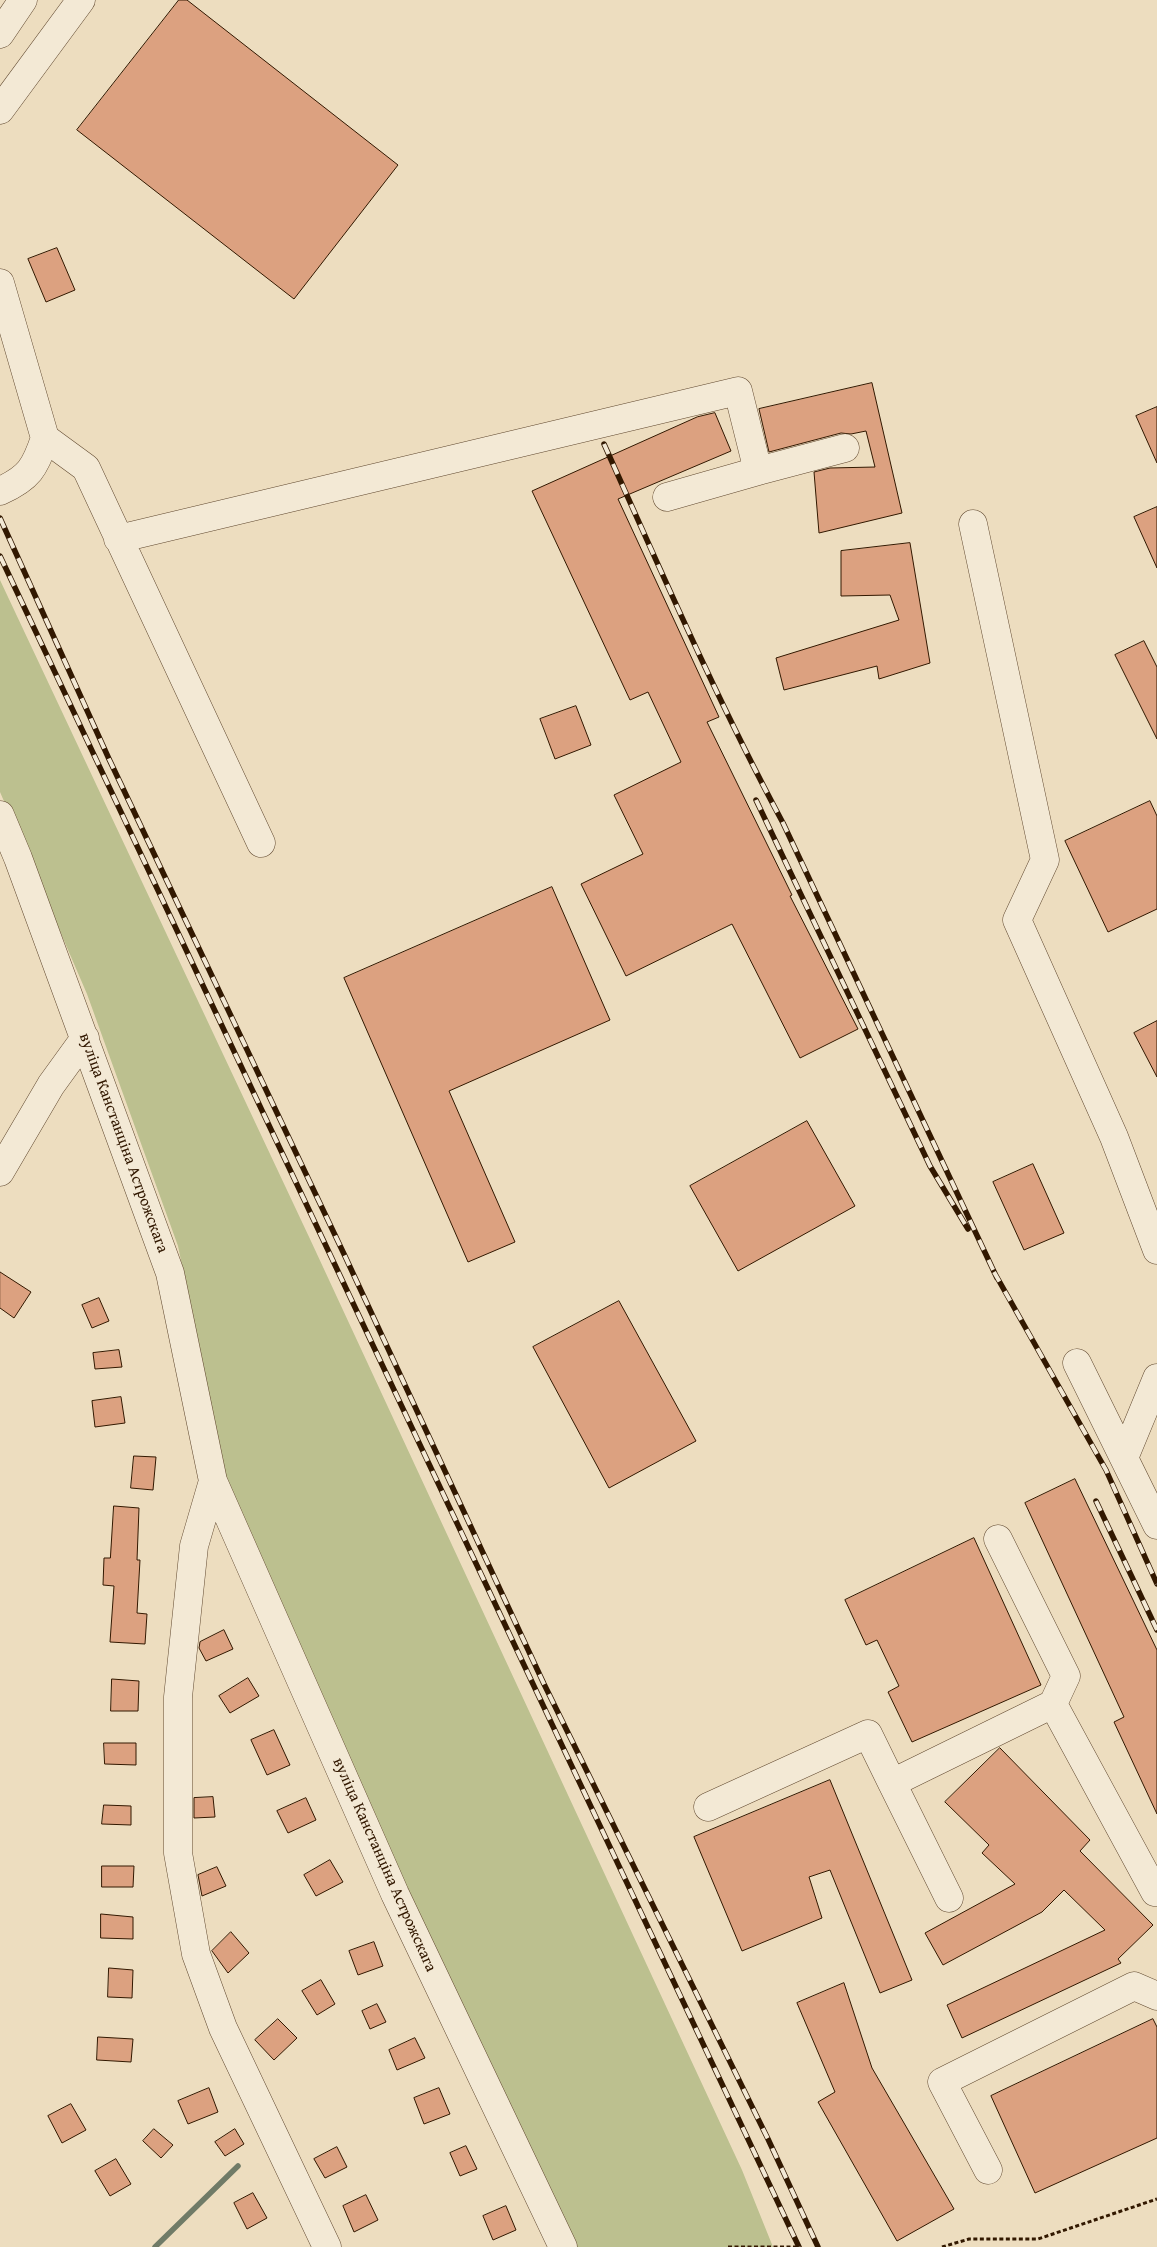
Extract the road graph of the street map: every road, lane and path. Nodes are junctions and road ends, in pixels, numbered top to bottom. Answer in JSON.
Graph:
{"nodes":[{"id":1,"x":23,"y":0,"type":"edge"},
{"id":2,"x":81,"y":0,"type":"edge"},
{"id":3,"x":0,"y":34,"type":"edge"},
{"id":4,"x":0,"y":110,"type":"edge"},
{"id":5,"x":0,"y":282,"type":"edge"},
{"id":6,"x":45,"y":438,"type":"junction"},
{"id":7,"x":845,"y":448,"type":"dead end"},
{"id":8,"x":758,"y":471,"type":"junction"},
{"id":9,"x":0,"y":491,"type":"edge"},
{"id":10,"x":667,"y":496,"type":"dead end"},
{"id":11,"x":973,"y":524,"type":"dead end"},
{"id":12,"x":118,"y":539,"type":"junction"},
{"id":13,"x":0,"y":814,"type":"edge"},
{"id":14,"x":260,"y":843,"type":"dead end"},
{"id":15,"x":9,"y":861,"type":"edge"},
{"id":16,"x":85,"y":1038,"type":"junction"},
{"id":17,"x":0,"y":1172,"type":"edge"},
{"id":18,"x":1157,"y":1250,"type":"edge"},
{"id":19,"x":1076,"y":1363,"type":"dead end"},
{"id":20,"x":1157,"y":1378,"type":"edge"},
{"id":21,"x":1124,"y":1458,"type":"junction"},
{"id":22,"x":213,"y":1481,"type":"junction"},
{"id":23,"x":1157,"y":1524,"type":"edge"},
{"id":24,"x":998,"y":1539,"type":"dead end"},
{"id":25,"x":1053,"y":1704,"type":"junction"},
{"id":26,"x":892,"y":1783,"type":"junction"},
{"id":27,"x":708,"y":1807,"type":"dead end"},
{"id":28,"x":1156,"y":1893,"type":"edge"},
{"id":29,"x":949,"y":1898,"type":"dead end"},
{"id":30,"x":1157,"y":1996,"type":"edge"},
{"id":31,"x":988,"y":2170,"type":"dead end"},
{"id":32,"x":1157,"y":2199,"type":"edge"},
{"id":33,"x":326,"y":2247,"type":"edge"},
{"id":34,"x":563,"y":2247,"type":"edge"},
{"id":35,"x":728,"y":2247,"type":"edge"},
{"id":36,"x":800,"y":2247,"type":"edge"},
{"id":37,"x":942,"y":2247,"type":"edge"}],
"edges":[{"from":1,"to":3,"type":"street"},
{"from":2,"to":4,"type":"street"},
{"from":5,"to":6,"type":"street"},
{"from":6,"to":9,"type":"street"},
{"from":6,"to":12,"type":"street"},
{"from":7,"to":8,"type":"street"},
{"from":8,"to":10,"type":"street"},
{"from":8,"to":12,"type":"street"},
{"from":11,"to":18,"type":"street"},
{"from":12,"to":14,"type":"street"},
{"from":13,"to":15,"type":"street","name":"вуліца Канстанціна Астрожскага"},
{"from":15,"to":16,"type":"street","name":"вуліца Канстанціна Астрожскага"},
{"from":16,"to":17,"type":"street"},
{"from":16,"to":22,"type":"street","name":"вуліца Канстанціна Астрожскага"},
{"from":19,"to":21,"type":"street"},
{"from":20,"to":21,"type":"street"},
{"from":21,"to":23,"type":"street"},
{"from":22,"to":33,"type":"street","name":"вуліца Канстанціна Астрожскага"},
{"from":22,"to":34,"type":"street","name":"вуліца Канстанціна Астрожскага"},
{"from":24,"to":25,"type":"street"},
{"from":25,"to":26,"type":"street"},
{"from":25,"to":28,"type":"street"},
{"from":26,"to":27,"type":"street"},
{"from":26,"to":29,"type":"street"},
{"from":30,"to":31,"type":"street"},
{"from":32,"to":37,"type":"path"},
{"from":35,"to":36,"type":"path"}]}
